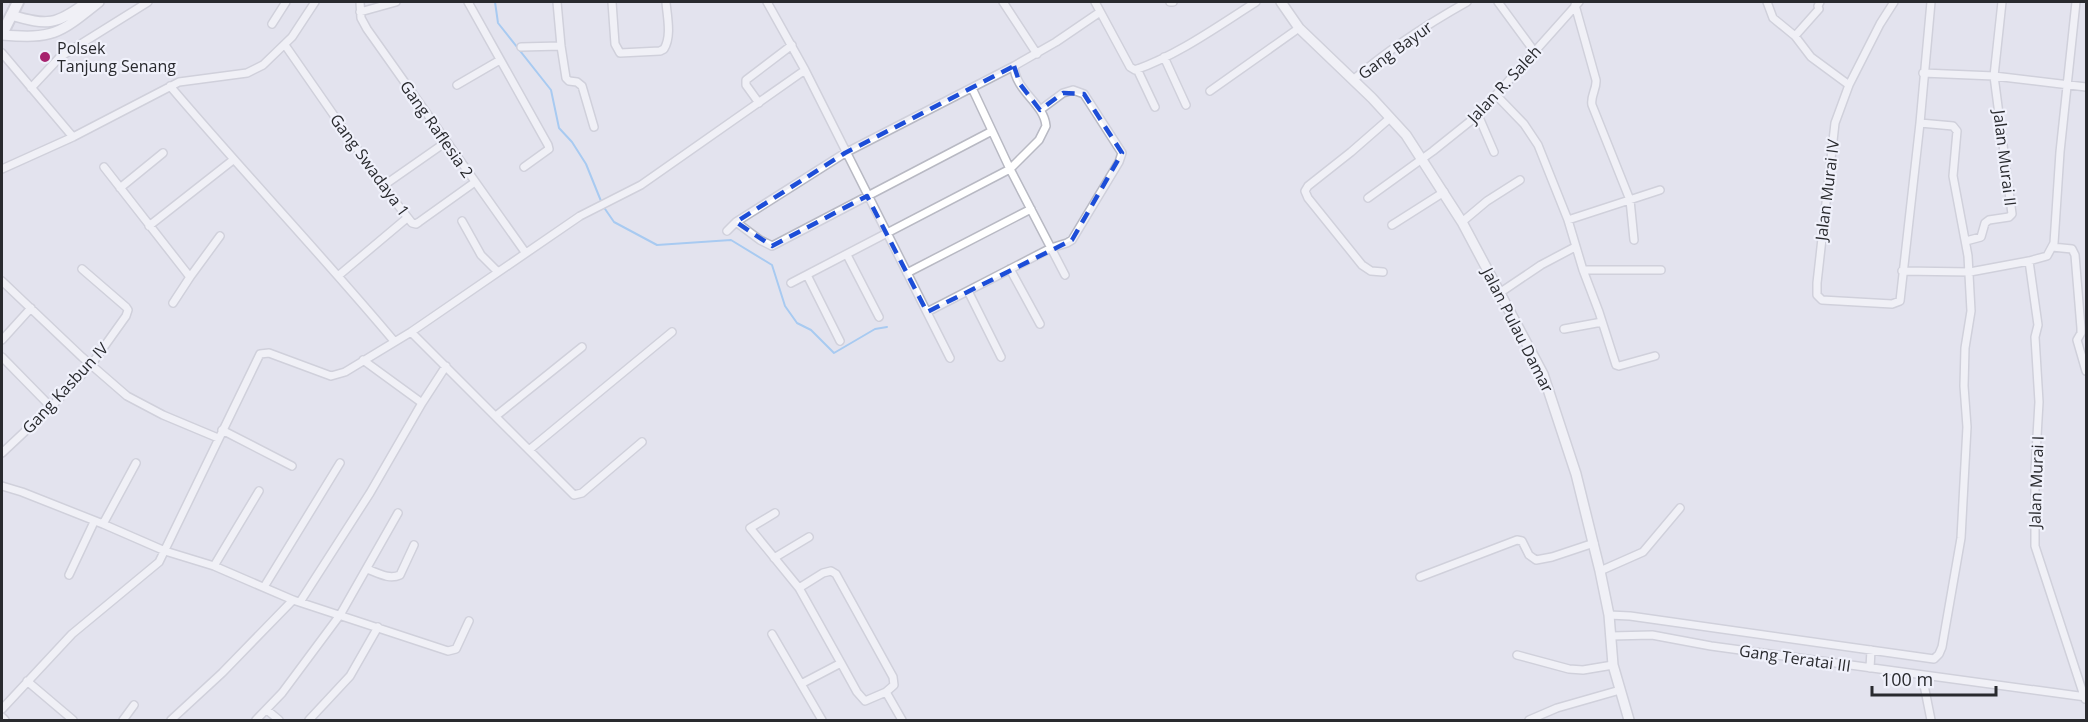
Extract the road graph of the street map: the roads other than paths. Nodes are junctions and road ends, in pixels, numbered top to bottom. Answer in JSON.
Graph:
{"nodes":[{"id":1,"x":18,"y":2,"type":"edge"},
{"id":2,"x":87,"y":2,"type":"edge"},
{"id":3,"x":99,"y":2,"type":"edge"},
{"id":4,"x":148,"y":2,"type":"edge"},
{"id":5,"x":286,"y":2,"type":"edge"},
{"id":6,"x":315,"y":2,"type":"edge"},
{"id":7,"x":360,"y":2,"type":"edge"},
{"id":8,"x":396,"y":2,"type":"edge"},
{"id":9,"x":468,"y":2,"type":"edge"},
{"id":10,"x":557,"y":2,"type":"edge"},
{"id":11,"x":612,"y":2,"type":"edge"},
{"id":12,"x":666,"y":2,"type":"edge"},
{"id":13,"x":767,"y":2,"type":"edge"},
{"id":14,"x":1003,"y":2,"type":"edge"},
{"id":15,"x":1095,"y":2,"type":"edge"},
{"id":16,"x":1256,"y":2,"type":"edge"},
{"id":17,"x":1281,"y":2,"type":"edge"},
{"id":18,"x":1467,"y":2,"type":"edge"},
{"id":19,"x":1498,"y":2,"type":"edge"},
{"id":20,"x":1767,"y":2,"type":"edge"},
{"id":21,"x":1820,"y":2,"type":"edge"},
{"id":22,"x":1894,"y":2,"type":"edge"},
{"id":23,"x":1931,"y":2,"type":"edge"},
{"id":24,"x":2002,"y":2,"type":"edge"},
{"id":25,"x":2076,"y":2,"type":"edge"},
{"id":26,"x":1577,"y":3,"type":"edge"},
{"id":27,"x":360,"y":12,"type":"junction"},
{"id":28,"x":1100,"y":12,"type":"junction"},
{"id":29,"x":11,"y":15,"type":"junction"},
{"id":30,"x":272,"y":24,"type":"dead end"},
{"id":31,"x":1299,"y":28,"type":"junction"},
{"id":32,"x":2,"y":34,"type":"edge"},
{"id":33,"x":1795,"y":36,"type":"junction"},
{"id":34,"x":285,"y":45,"type":"junction"},
{"id":35,"x":792,"y":45,"type":"junction"},
{"id":36,"x":561,"y":46,"type":"junction"},
{"id":37,"x":521,"y":47,"type":"dead end"},
{"id":38,"x":1534,"y":51,"type":"junction"},
{"id":39,"x":2,"y":53,"type":"edge"},
{"id":40,"x":1037,"y":54,"type":"junction"},
{"id":41,"x":1164,"y":57,"type":"junction"},
{"id":42,"x":500,"y":60,"type":"junction"},
{"id":43,"x":1014,"y":66,"type":"junction"},
{"id":44,"x":1134,"y":69,"type":"junction"},
{"id":45,"x":805,"y":70,"type":"junction"},
{"id":46,"x":1923,"y":73,"type":"junction"},
{"id":47,"x":1994,"y":76,"type":"junction"},
{"id":48,"x":1353,"y":80,"type":"junction"},
{"id":49,"x":457,"y":85,"type":"dead end"},
{"id":50,"x":1849,"y":85,"type":"junction"},
{"id":51,"x":2066,"y":85,"type":"junction"},
{"id":52,"x":170,"y":86,"type":"junction"},
{"id":53,"x":2086,"y":87,"type":"edge"},
{"id":54,"x":31,"y":88,"type":"junction"},
{"id":55,"x":972,"y":88,"type":"junction"},
{"id":56,"x":1210,"y":91,"type":"dead end"},
{"id":57,"x":1496,"y":96,"type":"junction"},
{"id":58,"x":759,"y":103,"type":"junction"},
{"id":59,"x":1186,"y":105,"type":"dead end"},
{"id":60,"x":1155,"y":107,"type":"dead end"},
{"id":61,"x":1040,"y":110,"type":"junction"},
{"id":62,"x":1478,"y":115,"type":"junction"},
{"id":63,"x":1390,"y":118,"type":"junction"},
{"id":64,"x":1920,"y":123,"type":"junction"},
{"id":65,"x":594,"y":127,"type":"dead end"},
{"id":66,"x":992,"y":131,"type":"junction"},
{"id":67,"x":73,"y":137,"type":"junction"},
{"id":68,"x":446,"y":142,"type":"junction"},
{"id":69,"x":1494,"y":152,"type":"dead end"},
{"id":70,"x":163,"y":153,"type":"dead end"},
{"id":71,"x":845,"y":153,"type":"junction"},
{"id":72,"x":1422,"y":159,"type":"junction"},
{"id":73,"x":233,"y":160,"type":"junction"},
{"id":74,"x":104,"y":167,"type":"dead end"},
{"id":75,"x":524,"y":167,"type":"dead end"},
{"id":76,"x":2,"y":169,"type":"edge"},
{"id":77,"x":1010,"y":169,"type":"junction"},
{"id":78,"x":1520,"y":180,"type":"dead end"},
{"id":79,"x":475,"y":182,"type":"junction"},
{"id":80,"x":383,"y":186,"type":"junction"},
{"id":81,"x":120,"y":188,"type":"junction"},
{"id":82,"x":1660,"y":190,"type":"dead end"},
{"id":83,"x":1444,"y":192,"type":"junction"},
{"id":84,"x":867,"y":196,"type":"junction"},
{"id":85,"x":1368,"y":198,"type":"dead end"},
{"id":86,"x":1630,"y":200,"type":"junction"},
{"id":87,"x":1031,"y":209,"type":"junction"},
{"id":88,"x":407,"y":218,"type":"junction"},
{"id":89,"x":1568,"y":220,"type":"junction"},
{"id":90,"x":462,"y":221,"type":"dead end"},
{"id":91,"x":736,"y":222,"type":"junction"},
{"id":92,"x":1462,"y":222,"type":"junction"},
{"id":93,"x":1392,"y":225,"type":"dead end"},
{"id":94,"x":149,"y":226,"type":"junction"},
{"id":95,"x":727,"y":231,"type":"dead end"},
{"id":96,"x":887,"y":234,"type":"junction"},
{"id":97,"x":220,"y":236,"type":"dead end"},
{"id":98,"x":1634,"y":240,"type":"dead end"},
{"id":99,"x":1966,"y":242,"type":"junction"},
{"id":100,"x":1575,"y":247,"type":"junction"},
{"id":101,"x":1051,"y":248,"type":"junction"},
{"id":102,"x":2052,"y":248,"type":"junction"},
{"id":103,"x":525,"y":252,"type":"junction"},
{"id":104,"x":847,"y":255,"type":"junction"},
{"id":105,"x":2029,"y":261,"type":"junction"},
{"id":106,"x":82,"y":269,"type":"dead end"},
{"id":107,"x":1010,"y":269,"type":"junction"},
{"id":108,"x":1583,"y":270,"type":"junction"},
{"id":109,"x":1661,"y":270,"type":"dead end"},
{"id":110,"x":1902,"y":271,"type":"junction"},
{"id":111,"x":498,"y":272,"type":"junction"},
{"id":112,"x":1383,"y":272,"type":"dead end"},
{"id":113,"x":1970,"y":272,"type":"junction"},
{"id":114,"x":907,"y":273,"type":"junction"},
{"id":115,"x":807,"y":275,"type":"junction"},
{"id":116,"x":1065,"y":275,"type":"dead end"},
{"id":117,"x":338,"y":276,"type":"junction"},
{"id":118,"x":190,"y":277,"type":"junction"},
{"id":119,"x":2,"y":281,"type":"edge"},
{"id":120,"x":790,"y":283,"type":"dead end"},
{"id":121,"x":968,"y":291,"type":"junction"},
{"id":122,"x":1500,"y":292,"type":"junction"},
{"id":123,"x":173,"y":303,"type":"dead end"},
{"id":124,"x":30,"y":308,"type":"junction"},
{"id":125,"x":927,"y":312,"type":"junction"},
{"id":126,"x":879,"y":317,"type":"dead end"},
{"id":127,"x":1602,"y":322,"type":"junction"},
{"id":128,"x":1040,"y":324,"type":"dead end"},
{"id":129,"x":1564,"y":329,"type":"dead end"},
{"id":130,"x":411,"y":332,"type":"junction"},
{"id":131,"x":672,"y":332,"type":"dead end"},
{"id":132,"x":2,"y":340,"type":"edge"},
{"id":133,"x":394,"y":341,"type":"junction"},
{"id":134,"x":840,"y":341,"type":"dead end"},
{"id":135,"x":582,"y":347,"type":"dead end"},
{"id":136,"x":1655,"y":356,"type":"dead end"},
{"id":137,"x":2,"y":357,"type":"edge"},
{"id":138,"x":1002,"y":357,"type":"dead end"},
{"id":139,"x":950,"y":358,"type":"dead end"},
{"id":140,"x":363,"y":360,"type":"junction"},
{"id":141,"x":91,"y":364,"type":"junction"},
{"id":142,"x":446,"y":366,"type":"junction"},
{"id":143,"x":2086,"y":371,"type":"edge"},
{"id":144,"x":422,"y":403,"type":"junction"},
{"id":145,"x":51,"y":407,"type":"junction"},
{"id":146,"x":496,"y":416,"type":"junction"},
{"id":147,"x":222,"y":430,"type":"junction"},
{"id":148,"x":218,"y":438,"type":"junction"},
{"id":149,"x":642,"y":442,"type":"dead end"},
{"id":150,"x":529,"y":450,"type":"junction"},
{"id":151,"x":2,"y":453,"type":"edge"},
{"id":152,"x":136,"y":463,"type":"dead end"},
{"id":153,"x":340,"y":464,"type":"dead end"},
{"id":154,"x":292,"y":466,"type":"dead end"},
{"id":155,"x":2,"y":486,"type":"edge"},
{"id":156,"x":259,"y":491,"type":"dead end"},
{"id":157,"x":1680,"y":508,"type":"dead end"},
{"id":158,"x":398,"y":513,"type":"dead end"},
{"id":159,"x":775,"y":513,"type":"dead end"},
{"id":160,"x":94,"y":522,"type":"junction"},
{"id":161,"x":103,"y":524,"type":"junction"},
{"id":162,"x":809,"y":537,"type":"dead end"},
{"id":163,"x":1594,"y":543,"type":"junction"},
{"id":164,"x":414,"y":545,"type":"dead end"},
{"id":165,"x":165,"y":551,"type":"junction"},
{"id":166,"x":774,"y":558,"type":"junction"},
{"id":167,"x":214,"y":566,"type":"junction"},
{"id":168,"x":367,"y":569,"type":"junction"},
{"id":169,"x":1600,"y":571,"type":"junction"},
{"id":170,"x":69,"y":575,"type":"dead end"},
{"id":171,"x":1420,"y":577,"type":"dead end"},
{"id":172,"x":264,"y":587,"type":"junction"},
{"id":173,"x":799,"y":588,"type":"junction"},
{"id":174,"x":296,"y":601,"type":"junction"},
{"id":175,"x":340,"y":615,"type":"junction"},
{"id":176,"x":469,"y":621,"type":"dead end"},
{"id":177,"x":1610,"y":626,"type":"junction"},
{"id":178,"x":378,"y":627,"type":"junction"},
{"id":179,"x":772,"y":634,"type":"dead end"},
{"id":180,"x":1871,"y":652,"type":"junction"},
{"id":181,"x":1517,"y":655,"type":"dead end"},
{"id":182,"x":842,"y":663,"type":"junction"},
{"id":183,"x":1613,"y":665,"type":"junction"},
{"id":184,"x":1870,"y":666,"type":"junction"},
{"id":185,"x":1922,"y":675,"type":"junction"},
{"id":186,"x":27,"y":681,"type":"junction"},
{"id":187,"x":801,"y":684,"type":"junction"},
{"id":188,"x":1620,"y":690,"type":"junction"},
{"id":189,"x":886,"y":692,"type":"junction"},
{"id":190,"x":2085,"y":697,"type":"edge"},
{"id":191,"x":134,"y":705,"type":"dead end"},
{"id":192,"x":2,"y":709,"type":"edge"},
{"id":193,"x":267,"y":710,"type":"junction"},
{"id":194,"x":2,"y":717,"type":"edge"},
{"id":195,"x":5,"y":720,"type":"edge"},
{"id":196,"x":73,"y":720,"type":"edge"},
{"id":197,"x":123,"y":720,"type":"edge"},
{"id":198,"x":171,"y":720,"type":"edge"},
{"id":199,"x":256,"y":720,"type":"edge"},
{"id":200,"x":279,"y":720,"type":"edge"},
{"id":201,"x":309,"y":720,"type":"edge"},
{"id":202,"x":822,"y":720,"type":"edge"},
{"id":203,"x":902,"y":720,"type":"edge"},
{"id":204,"x":1533,"y":720,"type":"edge"},
{"id":205,"x":1629,"y":720,"type":"edge"},
{"id":206,"x":1930,"y":720,"type":"edge"}],
"edges":[{"from":1,"to":29,"type":"main road"},
{"from":2,"to":29,"type":"street"},
{"from":3,"to":32,"type":"street"},
{"from":4,"to":54,"type":"street"},
{"from":5,"to":30,"type":"street"},
{"from":6,"to":34,"type":"street"},
{"from":7,"to":27,"type":"street","name":"Gang Raflesia 2"},
{"from":8,"to":27,"type":"street"},
{"from":9,"to":42,"type":"street"},
{"from":10,"to":36,"type":"street"},
{"from":11,"to":12,"type":"street"},
{"from":13,"to":35,"type":"street"},
{"from":14,"to":40,"type":"street"},
{"from":15,"to":28,"type":"street"},
{"from":16,"to":41,"type":"street"},
{"from":17,"to":31,"type":"street","name":"Jalan Pulau Damar"},
{"from":18,"to":48,"type":"street","name":"Gang Bayur"},
{"from":19,"to":38,"type":"street"},
{"from":20,"to":33,"type":"street"},
{"from":21,"to":33,"type":"street"},
{"from":22,"to":50,"type":"street","name":"Jalan Murai IV"},
{"from":23,"to":46,"type":"street"},
{"from":24,"to":47,"type":"street"},
{"from":25,"to":51,"type":"street"},
{"from":26,"to":38,"type":"street","name":"Jalan R. Saleh"},
{"from":26,"to":86,"type":"street"},
{"from":27,"to":68,"type":"street","name":"Gang Raflesia 2"},
{"from":28,"to":40,"type":"street"},
{"from":28,"to":44,"type":"street"},
{"from":29,"to":32,"type":"main road"},
{"from":31,"to":48,"type":"street","name":"Jalan Pulau Damar"},
{"from":31,"to":56,"type":"street"},
{"from":33,"to":50,"type":"street"},
{"from":34,"to":52,"type":"street"},
{"from":34,"to":80,"type":"street","name":"Gang Swadaya 1"},
{"from":35,"to":45,"type":"street"},
{"from":35,"to":58,"type":"street"},
{"from":36,"to":37,"type":"street"},
{"from":36,"to":65,"type":"street"},
{"from":38,"to":57,"type":"street","name":"Jalan R. Saleh"},
{"from":39,"to":54,"type":"street"},
{"from":40,"to":43,"type":"street"},
{"from":41,"to":44,"type":"street"},
{"from":41,"to":59,"type":"street"},
{"from":42,"to":49,"type":"street"},
{"from":42,"to":75,"type":"street"},
{"from":43,"to":55,"type":"street"},
{"from":43,"to":61,"type":"street"},
{"from":44,"to":60,"type":"street"},
{"from":45,"to":58,"type":"street"},
{"from":45,"to":71,"type":"street"},
{"from":46,"to":47,"type":"street"},
{"from":46,"to":64,"type":"street"},
{"from":47,"to":51,"type":"street"},
{"from":47,"to":99,"type":"street","name":"Jalan Murai II"},
{"from":48,"to":63,"type":"street","name":"Jalan Pulau Damar"},
{"from":50,"to":110,"type":"street","name":"Jalan Murai IV"},
{"from":51,"to":53,"type":"street"},
{"from":51,"to":102,"type":"street"},
{"from":52,"to":67,"type":"street"},
{"from":52,"to":73,"type":"street"},
{"from":54,"to":67,"type":"street"},
{"from":55,"to":66,"type":"street"},
{"from":55,"to":71,"type":"street"},
{"from":57,"to":62,"type":"street","name":"Jalan R. Saleh"},
{"from":57,"to":89,"type":"street"},
{"from":58,"to":103,"type":"street"},
{"from":61,"to":77,"type":"street"},
{"from":61,"to":101,"type":"street"},
{"from":62,"to":69,"type":"street"},
{"from":62,"to":72,"type":"street","name":"Jalan R. Saleh"},
{"from":63,"to":72,"type":"street","name":"Jalan Pulau Damar"},
{"from":63,"to":112,"type":"street"},
{"from":64,"to":99,"type":"street"},
{"from":64,"to":110,"type":"street"},
{"from":66,"to":77,"type":"street"},
{"from":66,"to":84,"type":"street"},
{"from":67,"to":76,"type":"street"},
{"from":68,"to":79,"type":"street","name":"Gang Raflesia 2"},
{"from":68,"to":80,"type":"street"},
{"from":70,"to":81,"type":"street"},
{"from":71,"to":84,"type":"street"},
{"from":71,"to":91,"type":"street"},
{"from":72,"to":83,"type":"street","name":"Jalan Pulau Damar"},
{"from":72,"to":85,"type":"street","name":"Jalan R. Saleh"},
{"from":73,"to":94,"type":"street"},
{"from":73,"to":117,"type":"street"},
{"from":74,"to":81,"type":"street"},
{"from":77,"to":87,"type":"street"},
{"from":77,"to":96,"type":"street"},
{"from":78,"to":92,"type":"street"},
{"from":79,"to":88,"type":"street","name":"Gang Swadaya 1"},
{"from":79,"to":103,"type":"street","name":"Gang Raflesia 2"},
{"from":80,"to":88,"type":"street","name":"Gang Swadaya 1"},
{"from":81,"to":94,"type":"street"},
{"from":82,"to":86,"type":"street"},
{"from":83,"to":92,"type":"street","name":"Jalan Pulau Damar"},
{"from":83,"to":93,"type":"street"},
{"from":84,"to":91,"type":"street"},
{"from":84,"to":96,"type":"street"},
{"from":86,"to":89,"type":"street"},
{"from":86,"to":98,"type":"street"},
{"from":87,"to":101,"type":"street"},
{"from":87,"to":114,"type":"street"},
{"from":88,"to":117,"type":"street"},
{"from":89,"to":100,"type":"street"},
{"from":90,"to":111,"type":"street"},
{"from":91,"to":95,"type":"street"},
{"from":92,"to":122,"type":"street","name":"Jalan Pulau Damar"},
{"from":94,"to":118,"type":"street"},
{"from":96,"to":104,"type":"street"},
{"from":96,"to":114,"type":"street"},
{"from":97,"to":118,"type":"street"},
{"from":99,"to":113,"type":"street"},
{"from":100,"to":108,"type":"street"},
{"from":100,"to":122,"type":"street"},
{"from":101,"to":107,"type":"street"},
{"from":101,"to":116,"type":"street"},
{"from":102,"to":105,"type":"street"},
{"from":102,"to":143,"type":"street"},
{"from":103,"to":111,"type":"street"},
{"from":104,"to":115,"type":"street"},
{"from":104,"to":126,"type":"street"},
{"from":105,"to":113,"type":"street"},
{"from":105,"to":190,"type":"street","name":"Jalan Murai I"},
{"from":106,"to":141,"type":"street","name":"Gang Kasbun IV"},
{"from":107,"to":121,"type":"street"},
{"from":107,"to":128,"type":"street"},
{"from":108,"to":109,"type":"street"},
{"from":108,"to":127,"type":"street"},
{"from":110,"to":113,"type":"street"},
{"from":111,"to":130,"type":"street"},
{"from":113,"to":180,"type":"street"},
{"from":114,"to":125,"type":"street"},
{"from":115,"to":120,"type":"street"},
{"from":115,"to":134,"type":"street"},
{"from":117,"to":133,"type":"street"},
{"from":118,"to":123,"type":"street"},
{"from":119,"to":124,"type":"street"},
{"from":121,"to":125,"type":"street"},
{"from":121,"to":138,"type":"street"},
{"from":122,"to":163,"type":"street","name":"Jalan Pulau Damar"},
{"from":124,"to":132,"type":"street"},
{"from":124,"to":141,"type":"street"},
{"from":125,"to":139,"type":"street"},
{"from":127,"to":129,"type":"street"},
{"from":127,"to":136,"type":"street"},
{"from":130,"to":133,"type":"street"},
{"from":130,"to":142,"type":"street"},
{"from":131,"to":150,"type":"street"},
{"from":133,"to":140,"type":"street"},
{"from":135,"to":146,"type":"street"},
{"from":137,"to":145,"type":"street"},
{"from":140,"to":144,"type":"street"},
{"from":140,"to":147,"type":"street"},
{"from":141,"to":145,"type":"street","name":"Gang Kasbun IV"},
{"from":141,"to":148,"type":"street"},
{"from":142,"to":144,"type":"street"},
{"from":142,"to":146,"type":"street"},
{"from":144,"to":174,"type":"street"},
{"from":145,"to":151,"type":"street","name":"Gang Kasbun IV"},
{"from":146,"to":150,"type":"street"},
{"from":147,"to":148,"type":"street"},
{"from":147,"to":154,"type":"street"},
{"from":148,"to":165,"type":"street"},
{"from":149,"to":150,"type":"street"},
{"from":152,"to":161,"type":"street"},
{"from":153,"to":172,"type":"street"},
{"from":155,"to":160,"type":"street"},
{"from":156,"to":167,"type":"street"},
{"from":157,"to":169,"type":"street"},
{"from":158,"to":168,"type":"street"},
{"from":159,"to":166,"type":"street"},
{"from":160,"to":161,"type":"street"},
{"from":160,"to":170,"type":"street"},
{"from":161,"to":165,"type":"street"},
{"from":162,"to":166,"type":"street"},
{"from":163,"to":169,"type":"street","name":"Jalan Pulau Damar"},
{"from":163,"to":171,"type":"street"},
{"from":164,"to":168,"type":"street"},
{"from":165,"to":167,"type":"street"},
{"from":165,"to":186,"type":"street"},
{"from":166,"to":173,"type":"street"},
{"from":167,"to":172,"type":"street"},
{"from":168,"to":175,"type":"street"},
{"from":169,"to":177,"type":"street","name":"Jalan Pulau Damar"},
{"from":172,"to":174,"type":"street"},
{"from":173,"to":182,"type":"street"},
{"from":173,"to":189,"type":"street"},
{"from":174,"to":175,"type":"street"},
{"from":174,"to":198,"type":"street"},
{"from":175,"to":178,"type":"street"},
{"from":175,"to":193,"type":"street"},
{"from":176,"to":178,"type":"street"},
{"from":177,"to":180,"type":"street"},
{"from":177,"to":183,"type":"street","name":"Jalan Pulau Damar"},
{"from":177,"to":184,"type":"street","name":"Gang Teratai III"},
{"from":178,"to":201,"type":"street"},
{"from":179,"to":187,"type":"street"},
{"from":180,"to":184,"type":"street"},
{"from":181,"to":183,"type":"street"},
{"from":182,"to":187,"type":"street"},
{"from":182,"to":189,"type":"street"},
{"from":183,"to":188,"type":"street","name":"Jalan Pulau Damar"},
{"from":184,"to":185,"type":"street","name":"Gang Teratai III"},
{"from":185,"to":190,"type":"street","name":"Gang Teratai III"},
{"from":185,"to":206,"type":"street"},
{"from":186,"to":192,"type":"street"},
{"from":186,"to":196,"type":"street"},
{"from":187,"to":202,"type":"street"},
{"from":188,"to":204,"type":"street"},
{"from":188,"to":205,"type":"street","name":"Jalan Pulau Damar"},
{"from":189,"to":203,"type":"street"},
{"from":191,"to":197,"type":"street"},
{"from":193,"to":199,"type":"street"},
{"from":193,"to":200,"type":"street"},
{"from":194,"to":195,"type":"street"}]}
